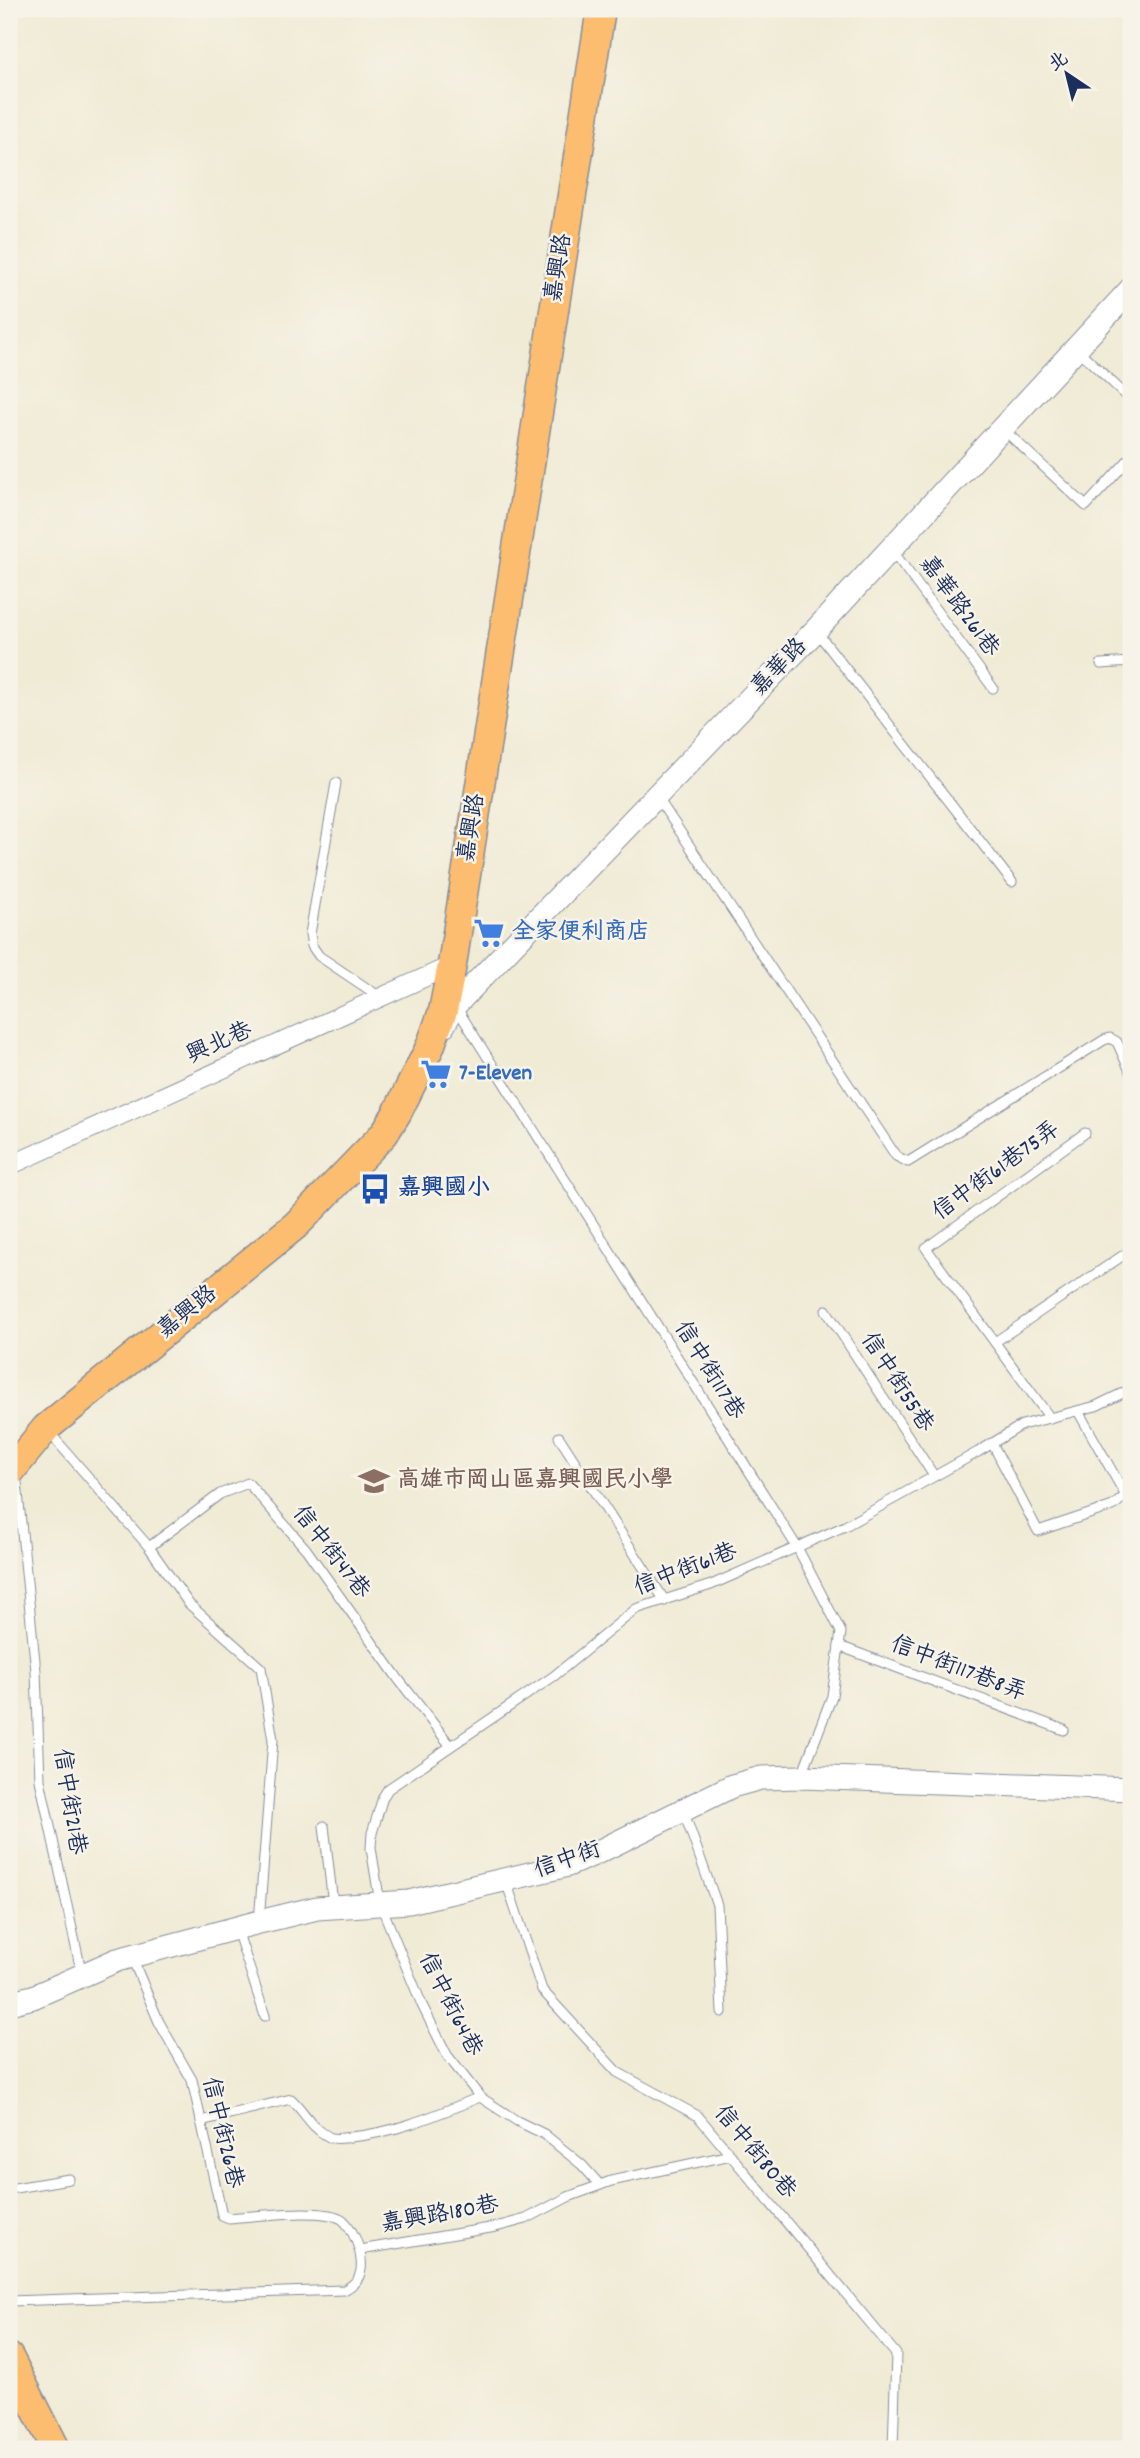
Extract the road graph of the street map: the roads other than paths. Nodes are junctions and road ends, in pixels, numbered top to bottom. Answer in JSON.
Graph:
{"nodes":[{"id":1,"x":601,"y":9,"type":"edge"},
{"id":2,"x":1131,"y":289,"type":"edge"},
{"id":3,"x":1077,"y":348,"type":"junction"},
{"id":4,"x":1131,"y":400,"type":"edge"},
{"id":5,"x":1002,"y":429,"type":"junction"},
{"id":6,"x":1131,"y":457,"type":"edge"},
{"id":7,"x":891,"y":549,"type":"junction"},
{"id":8,"x":816,"y":631,"type":"junction"},
{"id":9,"x":1131,"y":662,"type":"edge"},
{"id":10,"x":1101,"y":664,"type":"dead end"},
{"id":11,"x":993,"y":688,"type":"dead end"},
{"id":12,"x":336,"y":783,"type":"dead end"},
{"id":13,"x":657,"y":796,"type":"junction"},
{"id":14,"x":1013,"y":881,"type":"dead end"},
{"id":15,"x":452,"y":965,"type":"junction"},
{"id":16,"x":381,"y":998,"type":"junction"},
{"id":17,"x":455,"y":1005,"type":"junction"},
{"id":18,"x":430,"y":1047,"type":"junction"},
{"id":19,"x":1131,"y":1073,"type":"edge"},
{"id":20,"x":1084,"y":1133,"type":"dead end"},
{"id":21,"x":9,"y":1166,"type":"edge"},
{"id":22,"x":1131,"y":1250,"type":"edge"},
{"id":23,"x":826,"y":1310,"type":"dead end"},
{"id":24,"x":995,"y":1342,"type":"junction"},
{"id":25,"x":1131,"y":1389,"type":"edge"},
{"id":26,"x":1078,"y":1411,"type":"junction"},
{"id":27,"x":1050,"y":1418,"type":"junction"},
{"id":28,"x":46,"y":1428,"type":"junction"},
{"id":29,"x":559,"y":1437,"type":"dead end"},
{"id":30,"x":992,"y":1443,"type":"junction"},
{"id":31,"x":12,"y":1469,"type":"edge"},
{"id":32,"x":934,"y":1476,"type":"junction"},
{"id":33,"x":1128,"y":1494,"type":"edge"},
{"id":34,"x":149,"y":1547,"type":"junction"},
{"id":35,"x":797,"y":1547,"type":"junction"},
{"id":36,"x":665,"y":1601,"type":"junction"},
{"id":37,"x":839,"y":1646,"type":"junction"},
{"id":38,"x":1064,"y":1730,"type":"dead end"},
{"id":39,"x":450,"y":1745,"type":"junction"},
{"id":40,"x":801,"y":1777,"type":"junction"},
{"id":41,"x":1131,"y":1789,"type":"edge"},
{"id":42,"x":683,"y":1809,"type":"junction"},
{"id":43,"x":324,"y":1826,"type":"dead end"},
{"id":44,"x":506,"y":1881,"type":"junction"},
{"id":45,"x":380,"y":1903,"type":"junction"},
{"id":46,"x":334,"y":1906,"type":"junction"},
{"id":47,"x":259,"y":1922,"type":"junction"},
{"id":48,"x":236,"y":1929,"type":"junction"},
{"id":49,"x":132,"y":1957,"type":"junction"},
{"id":50,"x":83,"y":1976,"type":"junction"},
{"id":51,"x":9,"y":2003,"type":"edge"},
{"id":52,"x":722,"y":2011,"type":"dead end"},
{"id":53,"x":265,"y":2016,"type":"dead end"},
{"id":54,"x":481,"y":2097,"type":"junction"},
{"id":55,"x":201,"y":2120,"type":"junction"},
{"id":56,"x":731,"y":2155,"type":"junction"},
{"id":57,"x":69,"y":2179,"type":"dead end"},
{"id":58,"x":600,"y":2185,"type":"junction"},
{"id":59,"x":9,"y":2189,"type":"edge"},
{"id":60,"x":360,"y":2250,"type":"junction"},
{"id":61,"x":9,"y":2301,"type":"edge"},
{"id":62,"x":11,"y":2371,"type":"edge"},
{"id":63,"x":56,"y":2449,"type":"edge"},
{"id":64,"x":892,"y":2449,"type":"edge"}],
"edges":[{"from":1,"to":15,"type":"main road","name":"嘉興路"},
{"from":2,"to":3,"type":"street","name":"嘉華路"},
{"from":3,"to":4,"type":"lane"},
{"from":3,"to":5,"type":"street","name":"嘉華路"},
{"from":5,"to":6,"type":"lane"},
{"from":5,"to":7,"type":"street","name":"嘉華路"},
{"from":7,"to":8,"type":"street","name":"嘉華路"},
{"from":7,"to":11,"type":"lane","name":"嘉華路261巷"},
{"from":8,"to":13,"type":"street","name":"嘉華路"},
{"from":8,"to":14,"type":"lane"},
{"from":9,"to":10,"type":"lane"},
{"from":12,"to":16,"type":"lane"},
{"from":13,"to":17,"type":"street","name":"嘉華路"},
{"from":13,"to":19,"type":"lane"},
{"from":15,"to":16,"type":"street","name":"興北巷"},
{"from":15,"to":18,"type":"main road","name":"嘉興路"},
{"from":16,"to":21,"type":"street","name":"興北巷"},
{"from":17,"to":18,"type":"street","name":"嘉華路"},
{"from":17,"to":35,"type":"lane","name":"信中街117巷"},
{"from":18,"to":28,"type":"main road","name":"嘉興路"},
{"from":20,"to":24,"type":"lane","name":"信中街61巷75弄"},
{"from":22,"to":24,"type":"lane"},
{"from":23,"to":32,"type":"lane","name":"信中街55巷"},
{"from":24,"to":27,"type":"lane","name":"信中街61巷75弄"},
{"from":25,"to":26,"type":"lane","name":"信中街61巷"},
{"from":26,"to":27,"type":"lane","name":"信中街61巷"},
{"from":26,"to":33,"type":"lane"},
{"from":27,"to":30,"type":"lane","name":"信中街61巷"},
{"from":28,"to":31,"type":"main road","name":"嘉興路"},
{"from":28,"to":34,"type":"lane"},
{"from":29,"to":36,"type":"lane"},
{"from":30,"to":32,"type":"lane","name":"信中街61巷"},
{"from":30,"to":33,"type":"lane"},
{"from":31,"to":50,"type":"lane","name":"信中街21巷"},
{"from":32,"to":35,"type":"lane","name":"信中街61巷"},
{"from":34,"to":39,"type":"lane","name":"信中街47巷"},
{"from":34,"to":47,"type":"lane"},
{"from":35,"to":36,"type":"lane","name":"信中街61巷"},
{"from":35,"to":37,"type":"lane","name":"信中街117巷"},
{"from":36,"to":39,"type":"lane","name":"信中街61巷"},
{"from":37,"to":38,"type":"lane","name":"信中街117巷8弄"},
{"from":37,"to":40,"type":"lane","name":"信中街117巷"},
{"from":39,"to":45,"type":"lane","name":"信中街61巷"},
{"from":40,"to":41,"type":"street","name":"信中街"},
{"from":40,"to":42,"type":"street","name":"信中街"},
{"from":42,"to":44,"type":"street","name":"信中街"},
{"from":42,"to":52,"type":"lane"},
{"from":43,"to":46,"type":"lane"},
{"from":44,"to":45,"type":"street","name":"信中街"},
{"from":44,"to":56,"type":"lane","name":"信中街80巷"},
{"from":45,"to":46,"type":"street","name":"信中街"},
{"from":45,"to":54,"type":"lane","name":"信中街64巷"},
{"from":46,"to":47,"type":"street","name":"信中街"},
{"from":47,"to":48,"type":"street","name":"信中街"},
{"from":48,"to":49,"type":"street","name":"信中街"},
{"from":48,"to":53,"type":"lane"},
{"from":49,"to":50,"type":"street","name":"信中街"},
{"from":49,"to":55,"type":"lane","name":"信中街26巷"},
{"from":50,"to":51,"type":"street","name":"信中街"},
{"from":54,"to":55,"type":"lane"},
{"from":54,"to":58,"type":"lane","name":"信中街64巷"},
{"from":55,"to":60,"type":"lane","name":"信中街26巷"},
{"from":56,"to":58,"type":"lane","name":"嘉興路180巷"},
{"from":56,"to":64,"type":"lane","name":"信中街80巷"},
{"from":57,"to":59,"type":"lane"},
{"from":58,"to":60,"type":"lane","name":"嘉興路180巷"},
{"from":60,"to":61,"type":"lane","name":"嘉興路180巷"},
{"from":62,"to":63,"type":"main road"}]}
